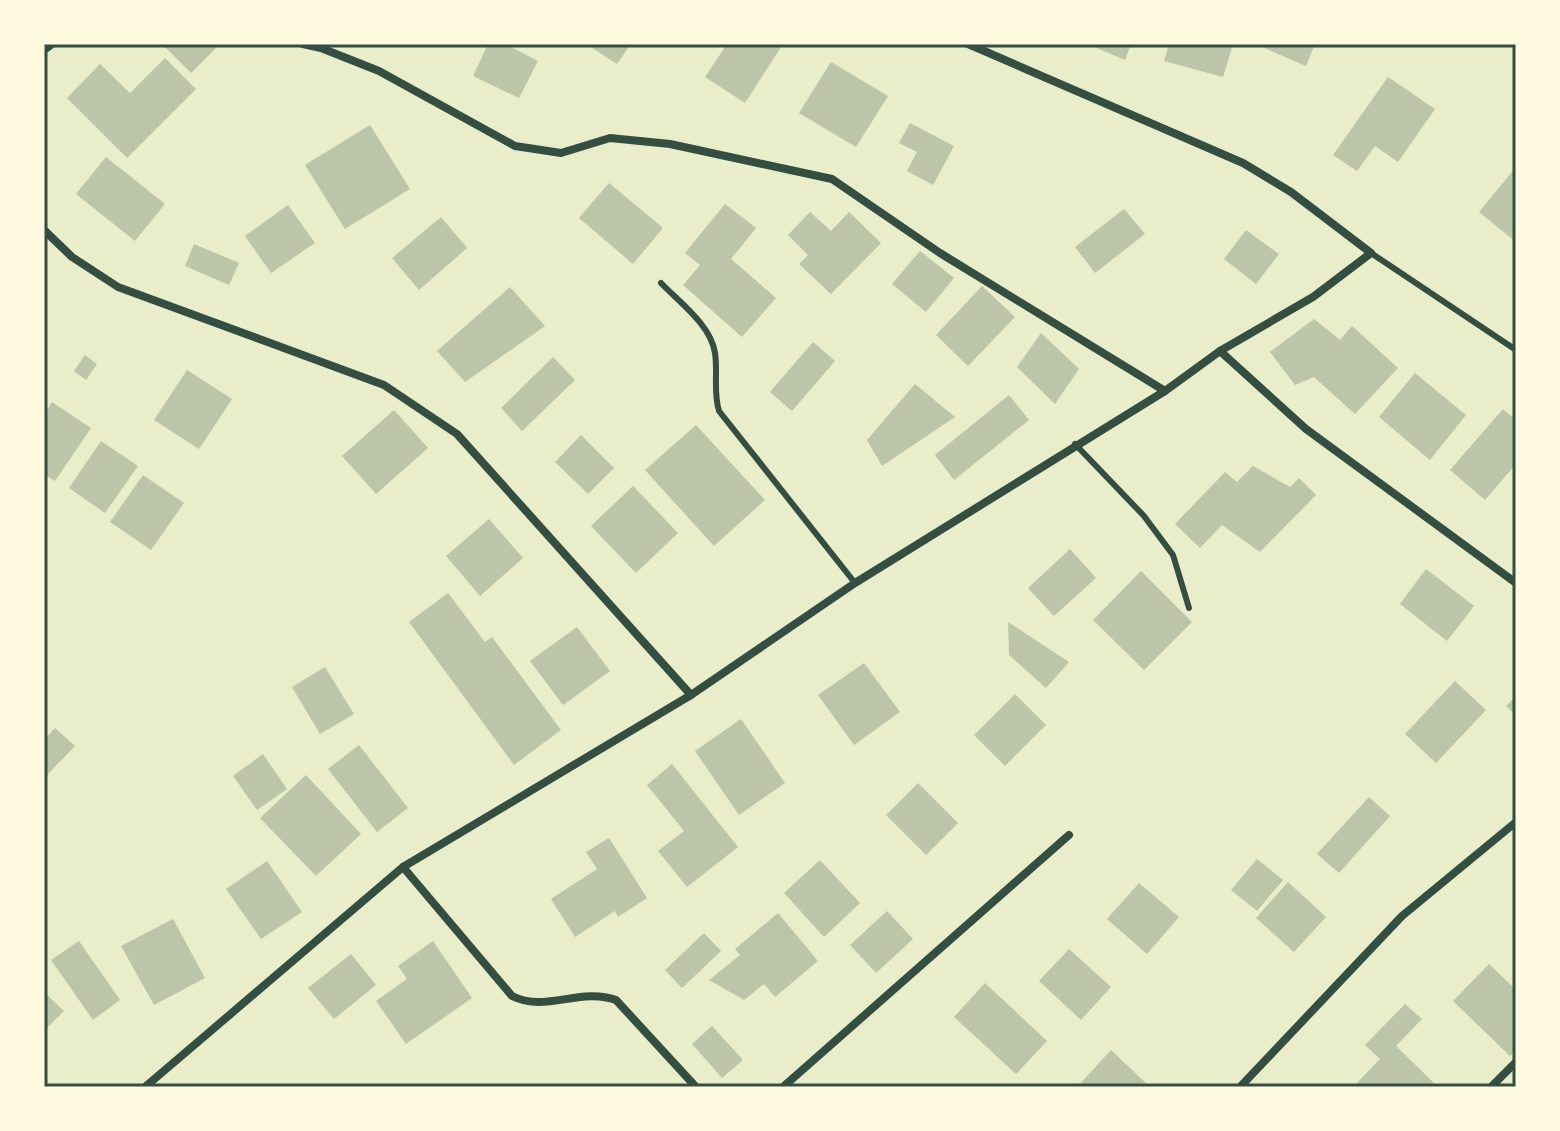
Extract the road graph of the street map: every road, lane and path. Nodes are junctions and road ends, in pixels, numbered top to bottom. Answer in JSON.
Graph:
{"nodes":[{"id":1,"x":52,"y":44,"type":"edge"},
{"id":2,"x":303,"y":44,"type":"edge"},
{"id":3,"x":968,"y":44,"type":"edge"},
{"id":4,"x":44,"y":50,"type":"edge"},
{"id":5,"x":44,"y":230,"type":"edge"},
{"id":6,"x":1371,"y":253,"type":"junction"},
{"id":7,"x":661,"y":283,"type":"dead end"},
{"id":8,"x":1516,"y":350,"type":"edge"},
{"id":9,"x":1220,"y":351,"type":"junction"},
{"id":10,"x":1165,"y":391,"type":"junction"},
{"id":11,"x":1075,"y":444,"type":"junction"},
{"id":12,"x":855,"y":583,"type":"junction"},
{"id":13,"x":1516,"y":583,"type":"edge"},
{"id":14,"x":1189,"y":608,"type":"dead end"},
{"id":15,"x":691,"y":695,"type":"junction"},
{"id":16,"x":1516,"y":822,"type":"edge"},
{"id":17,"x":1069,"y":835,"type":"dead end"},
{"id":18,"x":403,"y":867,"type":"junction"},
{"id":19,"x":1516,"y":1062,"type":"edge"},
{"id":20,"x":145,"y":1087,"type":"edge"},
{"id":21,"x":696,"y":1087,"type":"edge"},
{"id":22,"x":783,"y":1087,"type":"edge"},
{"id":23,"x":1240,"y":1087,"type":"edge"},
{"id":24,"x":1491,"y":1087,"type":"edge"}],
"edges":[{"from":1,"to":4,"type":"street"},
{"from":2,"to":10,"type":"street"},
{"from":3,"to":6,"type":"street"},
{"from":5,"to":15,"type":"street"},
{"from":6,"to":8,"type":"lane"},
{"from":6,"to":9,"type":"street"},
{"from":7,"to":12,"type":"lane"},
{"from":9,"to":10,"type":"street"},
{"from":9,"to":13,"type":"street"},
{"from":10,"to":11,"type":"street"},
{"from":11,"to":12,"type":"street"},
{"from":11,"to":14,"type":"lane"},
{"from":12,"to":15,"type":"street"},
{"from":15,"to":18,"type":"street"},
{"from":16,"to":23,"type":"street"},
{"from":17,"to":22,"type":"street"},
{"from":18,"to":20,"type":"street"},
{"from":18,"to":21,"type":"street"},
{"from":19,"to":24,"type":"street"}]}
